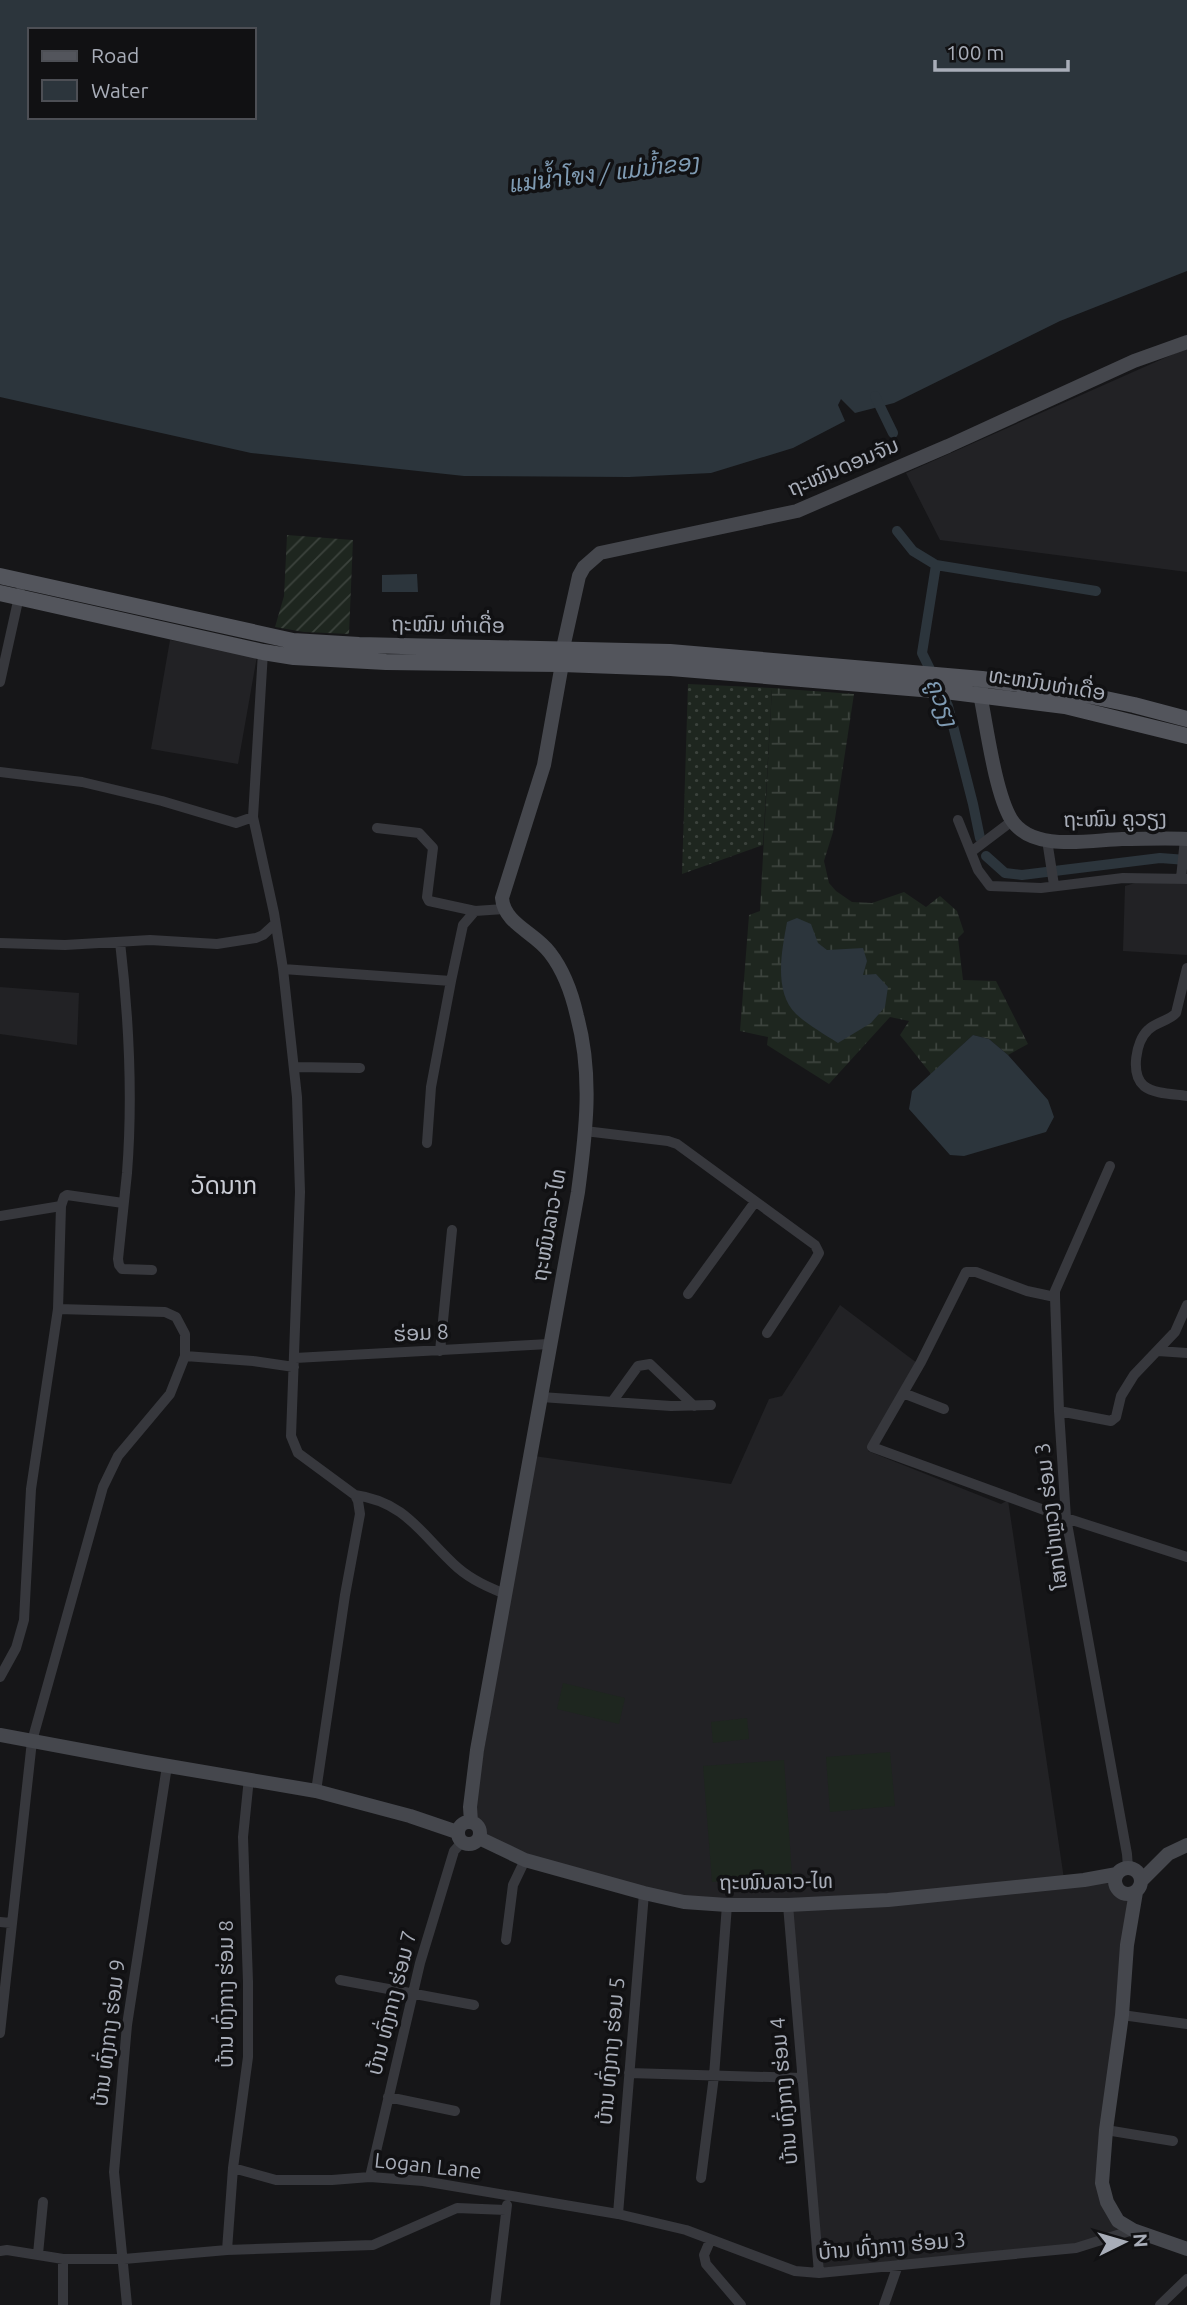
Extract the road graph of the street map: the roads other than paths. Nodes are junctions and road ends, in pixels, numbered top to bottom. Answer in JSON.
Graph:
{"nodes":[{"id":1,"x":1187,"y":342,"type":"edge"},
{"id":2,"x":0,"y":576,"type":"edge"},
{"id":3,"x":22,"y":581,"type":"junction"},
{"id":4,"x":0,"y":593,"type":"edge"},
{"id":5,"x":19,"y":598,"type":"junction"},
{"id":6,"x":173,"y":624,"type":"junction"},
{"id":7,"x":265,"y":644,"type":"junction"},
{"id":8,"x":563,"y":656,"type":"junction"},
{"id":9,"x":900,"y":680,"type":"joint"},
{"id":10,"x":0,"y":682,"type":"edge"},
{"id":11,"x":981,"y":687,"type":"junction"},
{"id":12,"x":1187,"y":719,"type":"edge"},
{"id":13,"x":1187,"y":736,"type":"edge"},
{"id":14,"x":0,"y":772,"type":"edge"},
{"id":15,"x":253,"y":817,"type":"junction"},
{"id":16,"x":958,"y":820,"type":"dead end"},
{"id":17,"x":1012,"y":821,"type":"junction"},
{"id":18,"x":377,"y":828,"type":"dead end"},
{"id":19,"x":1186,"y":843,"type":"edge"},
{"id":20,"x":1048,"y":845,"type":"junction"},
{"id":21,"x":971,"y":852,"type":"junction"},
{"id":22,"x":1183,"y":877,"type":"edge"},
{"id":23,"x":1054,"y":882,"type":"junction"},
{"id":24,"x":504,"y":909,"type":"junction"},
{"id":25,"x":475,"y":911,"type":"junction"},
{"id":26,"x":275,"y":924,"type":"junction"},
{"id":27,"x":120,"y":942,"type":"junction"},
{"id":28,"x":0,"y":943,"type":"edge"},
{"id":29,"x":1187,"y":968,"type":"edge"},
{"id":30,"x":284,"y":969,"type":"junction"},
{"id":31,"x":451,"y":981,"type":"junction"},
{"id":32,"x":295,"y":1067,"type":"junction"},
{"id":33,"x":360,"y":1068,"type":"dead end"},
{"id":34,"x":1187,"y":1096,"type":"edge"},
{"id":35,"x":586,"y":1131,"type":"junction"},
{"id":36,"x":427,"y":1143,"type":"dead end"},
{"id":37,"x":1110,"y":1167,"type":"dead end"},
{"id":38,"x":123,"y":1202,"type":"junction"},
{"id":39,"x":755,"y":1202,"type":"junction"},
{"id":40,"x":61,"y":1206,"type":"junction"},
{"id":41,"x":0,"y":1216,"type":"edge"},
{"id":42,"x":452,"y":1230,"type":"dead end"},
{"id":43,"x":152,"y":1270,"type":"dead end"},
{"id":44,"x":688,"y":1294,"type":"dead end"},
{"id":45,"x":1055,"y":1297,"type":"junction"},
{"id":46,"x":1187,"y":1305,"type":"edge"},
{"id":47,"x":58,"y":1309,"type":"junction"},
{"id":48,"x":767,"y":1333,"type":"dead end"},
{"id":49,"x":549,"y":1344,"type":"junction"},
{"id":50,"x":440,"y":1351,"type":"junction"},
{"id":51,"x":1158,"y":1351,"type":"junction"},
{"id":52,"x":1187,"y":1353,"type":"edge"},
{"id":53,"x":186,"y":1356,"type":"junction"},
{"id":54,"x":294,"y":1362,"type":"junction"},
{"id":55,"x":903,"y":1393,"type":"junction"},
{"id":56,"x":541,"y":1397,"type":"junction"},
{"id":57,"x":612,"y":1402,"type":"junction"},
{"id":58,"x":711,"y":1405,"type":"dead end"},
{"id":59,"x":694,"y":1406,"type":"junction"},
{"id":60,"x":944,"y":1409,"type":"dead end"},
{"id":61,"x":1059,"y":1411,"type":"junction"},
{"id":62,"x":355,"y":1495,"type":"junction"},
{"id":63,"x":1066,"y":1518,"type":"junction"},
{"id":64,"x":1187,"y":1556,"type":"edge"},
{"id":65,"x":505,"y":1594,"type":"junction"},
{"id":66,"x":0,"y":1677,"type":"edge"},
{"id":67,"x":0,"y":1735,"type":"edge"},
{"id":68,"x":32,"y":1741,"type":"junction"},
{"id":69,"x":167,"y":1766,"type":"junction"},
{"id":70,"x":249,"y":1779,"type":"junction"},
{"id":71,"x":316,"y":1791,"type":"junction"},
{"id":72,"x":471,"y":1822,"type":"junction"},
{"id":73,"x":460,"y":1837,"type":"junction"},
{"id":74,"x":479,"y":1838,"type":"junction"},
{"id":75,"x":1187,"y":1845,"type":"edge"},
{"id":76,"x":1168,"y":1854,"type":"junction"},
{"id":77,"x":525,"y":1860,"type":"junction"},
{"id":78,"x":1122,"y":1878,"type":"junction"},
{"id":79,"x":1138,"y":1886,"type":"junction"},
{"id":80,"x":644,"y":1893,"type":"junction"},
{"id":81,"x":727,"y":1905,"type":"junction"},
{"id":82,"x":788,"y":1905,"type":"junction"},
{"id":83,"x":6,"y":1923,"type":"edge"},
{"id":84,"x":506,"y":1940,"type":"dead end"},
{"id":85,"x":1127,"y":1945,"type":"junction"},
{"id":86,"x":4,"y":1951,"type":"edge"},
{"id":87,"x":341,"y":1980,"type":"dead end"},
{"id":88,"x":413,"y":1992,"type":"junction"},
{"id":89,"x":474,"y":2005,"type":"dead end"},
{"id":90,"x":1122,"y":2015,"type":"junction"},
{"id":91,"x":1187,"y":2024,"type":"edge"},
{"id":92,"x":0,"y":2033,"type":"edge"},
{"id":93,"x":629,"y":2073,"type":"junction"},
{"id":94,"x":714,"y":2076,"type":"junction"},
{"id":95,"x":802,"y":2078,"type":"junction"},
{"id":96,"x":388,"y":2097,"type":"junction"},
{"id":97,"x":455,"y":2111,"type":"dead end"},
{"id":98,"x":1106,"y":2130,"type":"junction"},
{"id":99,"x":1172,"y":2141,"type":"dead end"},
{"id":100,"x":233,"y":2168,"type":"junction"},
{"id":101,"x":370,"y":2177,"type":"junction"},
{"id":102,"x":701,"y":2178,"type":"dead end"},
{"id":103,"x":509,"y":2195,"type":"junction"},
{"id":104,"x":43,"y":2203,"type":"dead end"},
{"id":105,"x":506,"y":2210,"type":"junction"},
{"id":106,"x":618,"y":2214,"type":"junction"},
{"id":107,"x":1133,"y":2230,"type":"junction"},
{"id":108,"x":710,"y":2241,"type":"junction"},
{"id":109,"x":1187,"y":2249,"type":"edge"},
{"id":110,"x":0,"y":2250,"type":"edge"},
{"id":111,"x":228,"y":2250,"type":"junction"},
{"id":112,"x":38,"y":2254,"type":"junction"},
{"id":113,"x":63,"y":2259,"type":"junction"},
{"id":114,"x":124,"y":2259,"type":"junction"},
{"id":115,"x":898,"y":2265,"type":"junction"},
{"id":116,"x":819,"y":2273,"type":"junction"},
{"id":117,"x":1187,"y":2279,"type":"edge"},
{"id":118,"x":63,"y":2305,"type":"edge"},
{"id":119,"x":127,"y":2305,"type":"edge"},
{"id":120,"x":495,"y":2305,"type":"edge"},
{"id":121,"x":741,"y":2305,"type":"edge"},
{"id":122,"x":884,"y":2305,"type":"edge"},
{"id":123,"x":1160,"y":2305,"type":"edge"}],
"edges":[{"from":1,"to":8,"type":"street","name":"ຖະໝົນດອນຈັນ"},
{"from":2,"to":3,"type":"main road","name":"ຖະໝົນ ທ່າເດື່ອ"},
{"from":3,"to":5,"type":"street"},
{"from":3,"to":6,"type":"main road","name":"ຖະໝົນ ທ່າເດື່ອ"},
{"from":4,"to":5,"type":"main road","name":"ຖະໝົນ ທ່າເດື່ອ"},
{"from":5,"to":6,"type":"main road","name":"ຖະໝົນ ທ່າເດື່ອ"},
{"from":5,"to":10,"type":"street"},
{"from":6,"to":7,"type":"main road","name":"ຖະໝົນ ທ່າເດື່ອ"},
{"from":7,"to":8,"type":"main road","name":"ຖະໝົນ ທ່າເດື່ອ"},
{"from":7,"to":15,"type":"street"},
{"from":8,"to":9,"type":"main road","name":"ຖະໝົນ ທ່າເດື່ອ"},
{"from":8,"to":24,"type":"street"},
{"from":9,"to":11,"type":"main road","name":"ທະຫນົນທ່າເດື່ອ"},
{"from":11,"to":12,"type":"main road","name":"ທະຫນົນທ່າເດື່ອ"},
{"from":11,"to":13,"type":"main road","name":"ທະຫນົນທ່າເດື່ອ"},
{"from":11,"to":17,"type":"street"},
{"from":14,"to":15,"type":"street"},
{"from":15,"to":26,"type":"street"},
{"from":16,"to":21,"type":"street"},
{"from":17,"to":20,"type":"street","name":"ຖະໜົນ ຄູວຽງ"},
{"from":17,"to":21,"type":"street"},
{"from":18,"to":25,"type":"street"},
{"from":19,"to":20,"type":"street","name":"ຖະໜົນ ຄູວຽງ"},
{"from":19,"to":22,"type":"street"},
{"from":20,"to":23,"type":"street"},
{"from":21,"to":23,"type":"street"},
{"from":22,"to":23,"type":"street"},
{"from":24,"to":25,"type":"street"},
{"from":24,"to":35,"type":"street","name":"ຖະໜົນລາວ-ໄທ"},
{"from":25,"to":31,"type":"street"},
{"from":26,"to":27,"type":"street"},
{"from":26,"to":30,"type":"street"},
{"from":27,"to":28,"type":"street"},
{"from":27,"to":38,"type":"street"},
{"from":29,"to":34,"type":"street"},
{"from":30,"to":31,"type":"street"},
{"from":30,"to":32,"type":"street"},
{"from":31,"to":36,"type":"street"},
{"from":32,"to":33,"type":"street"},
{"from":32,"to":54,"type":"street"},
{"from":35,"to":39,"type":"street"},
{"from":35,"to":49,"type":"street","name":"ຖະໜົນລາວ-ໄທ"},
{"from":37,"to":45,"type":"street","name":"ໂສກປ່າຫຼວງ ຮ່ອມ 3"},
{"from":38,"to":40,"type":"street"},
{"from":38,"to":43,"type":"street"},
{"from":39,"to":44,"type":"street"},
{"from":39,"to":48,"type":"street"},
{"from":40,"to":41,"type":"street"},
{"from":40,"to":47,"type":"street"},
{"from":42,"to":50,"type":"street"},
{"from":45,"to":55,"type":"street"},
{"from":45,"to":61,"type":"street","name":"ໂສກປ່າຫຼວງ ຮ່ອມ 3"},
{"from":46,"to":51,"type":"street"},
{"from":47,"to":53,"type":"street"},
{"from":47,"to":66,"type":"street"},
{"from":49,"to":50,"type":"street","name":"ຮ່ອມ 8"},
{"from":49,"to":56,"type":"street","name":"ຖະໜົນລາວ-ໄທ"},
{"from":50,"to":54,"type":"street","name":"ຮ່ອມ 8"},
{"from":51,"to":52,"type":"street"},
{"from":51,"to":61,"type":"street"},
{"from":53,"to":54,"type":"street","name":"ຮ່ອມ 8"},
{"from":53,"to":68,"type":"street"},
{"from":54,"to":62,"type":"street"},
{"from":55,"to":60,"type":"street"},
{"from":55,"to":63,"type":"street"},
{"from":56,"to":57,"type":"street"},
{"from":56,"to":65,"type":"street","name":"ຖະໜົນລາວ-ໄທ"},
{"from":57,"to":59,"type":"street"},
{"from":57,"to":59,"type":"street"},
{"from":58,"to":59,"type":"street"},
{"from":61,"to":63,"type":"street","name":"ໂສກປ່າຫຼວງ ຮ່ອມ 3"},
{"from":62,"to":65,"type":"street"},
{"from":62,"to":71,"type":"street"},
{"from":63,"to":64,"type":"street"},
{"from":63,"to":78,"type":"street","name":"ໂສກປ່າຫຼວງ ຮ່ອມ 3"},
{"from":65,"to":72,"type":"street","name":"ຖະໜົນລາວ-ໄທ"},
{"from":67,"to":68,"type":"street"},
{"from":68,"to":69,"type":"street"},
{"from":68,"to":83,"type":"street"},
{"from":69,"to":70,"type":"street"},
{"from":69,"to":114,"type":"street","name":"ບ້ານ ທົ່ງກາງ ຮ່ອມ 9"},
{"from":70,"to":71,"type":"street"},
{"from":70,"to":100,"type":"street","name":"ບ້ານ ທົ່ງກາງ ຮ່ອມ 8"},
{"from":71,"to":73,"type":"street"},
{"from":72,"to":73,"type":"street"},
{"from":72,"to":74,"type":"street"},
{"from":73,"to":74,"type":"street"},
{"from":73,"to":88,"type":"street","name":"ບ້ານ ທົ່ງກາງ ຮ່ອມ 7"},
{"from":74,"to":77,"type":"street","name":"ຖະໜົນລາວ-ໄທ"},
{"from":75,"to":76,"type":"street"},
{"from":76,"to":78,"type":"street"},
{"from":76,"to":79,"type":"street"},
{"from":77,"to":80,"type":"street","name":"ຖະໜົນລາວ-ໄທ"},
{"from":77,"to":84,"type":"street"},
{"from":78,"to":79,"type":"street"},
{"from":78,"to":79,"type":"street","name":"ຖະໜົນລາວ-ໄທ"},
{"from":78,"to":82,"type":"street","name":"ຖະໜົນລາວ-ໄທ"},
{"from":78,"to":85,"type":"street"},
{"from":79,"to":85,"type":"street"},
{"from":80,"to":81,"type":"street","name":"ຖະໜົນລາວ-ໄທ"},
{"from":80,"to":93,"type":"street","name":"ບ້ານ ທົ່ງກາງ ຮ່ອມ 5"},
{"from":81,"to":82,"type":"street","name":"ຖະໜົນລາວ-ໄທ"},
{"from":81,"to":94,"type":"street"},
{"from":82,"to":95,"type":"street","name":"ບ້ານ ທົ່ງກາງ ຮ່ອມ 4"},
{"from":83,"to":86,"type":"street"},
{"from":85,"to":90,"type":"street"},
{"from":86,"to":92,"type":"street"},
{"from":87,"to":88,"type":"street"},
{"from":88,"to":89,"type":"street"},
{"from":88,"to":96,"type":"street","name":"ບ້ານ ທົ່ງກາງ ຮ່ອມ 7"},
{"from":90,"to":91,"type":"street"},
{"from":90,"to":98,"type":"street"},
{"from":93,"to":94,"type":"street"},
{"from":93,"to":106,"type":"street","name":"ບ້ານ ທົ່ງກາງ ຮ່ອມ 5"},
{"from":94,"to":95,"type":"street"},
{"from":94,"to":102,"type":"street"},
{"from":95,"to":116,"type":"street","name":"ບ້ານ ທົ່ງກາງ ຮ່ອມ 4"},
{"from":96,"to":97,"type":"street"},
{"from":96,"to":101,"type":"street","name":"ບ້ານ ທົ່ງກາງ ຮ່ອມ 7"},
{"from":98,"to":99,"type":"street"},
{"from":98,"to":107,"type":"street"},
{"from":100,"to":101,"type":"street","name":"Logan Lane"},
{"from":100,"to":111,"type":"street","name":"ບ້ານ ທົ່ງກາງ ຮ່ອມ 8"},
{"from":101,"to":103,"type":"street","name":"Logan Lane"},
{"from":103,"to":105,"type":"street"},
{"from":103,"to":106,"type":"street","name":"Logan Lane"},
{"from":104,"to":112,"type":"street"},
{"from":105,"to":111,"type":"street"},
{"from":105,"to":120,"type":"street"},
{"from":106,"to":108,"type":"street","name":"ບ້ານ ທົ່ງກາງ ຮ່ອມ 3"},
{"from":107,"to":109,"type":"street"},
{"from":107,"to":115,"type":"street","name":"ບ້ານ ທົ່ງກາງ ຮ່ອມ 3"},
{"from":108,"to":116,"type":"street","name":"ບ້ານ ທົ່ງກາງ ຮ່ອມ 3"},
{"from":108,"to":121,"type":"street"},
{"from":110,"to":112,"type":"street"},
{"from":111,"to":114,"type":"street"},
{"from":112,"to":113,"type":"street"},
{"from":113,"to":114,"type":"street"},
{"from":113,"to":118,"type":"street"},
{"from":114,"to":119,"type":"street","name":"ບ້ານ ທົ່ງກາງ ຮ່ອມ 9"},
{"from":115,"to":116,"type":"street","name":"ບ້ານ ທົ່ງກາງ ຮ່ອມ 3"},
{"from":115,"to":122,"type":"street"},
{"from":117,"to":123,"type":"street"}]}
